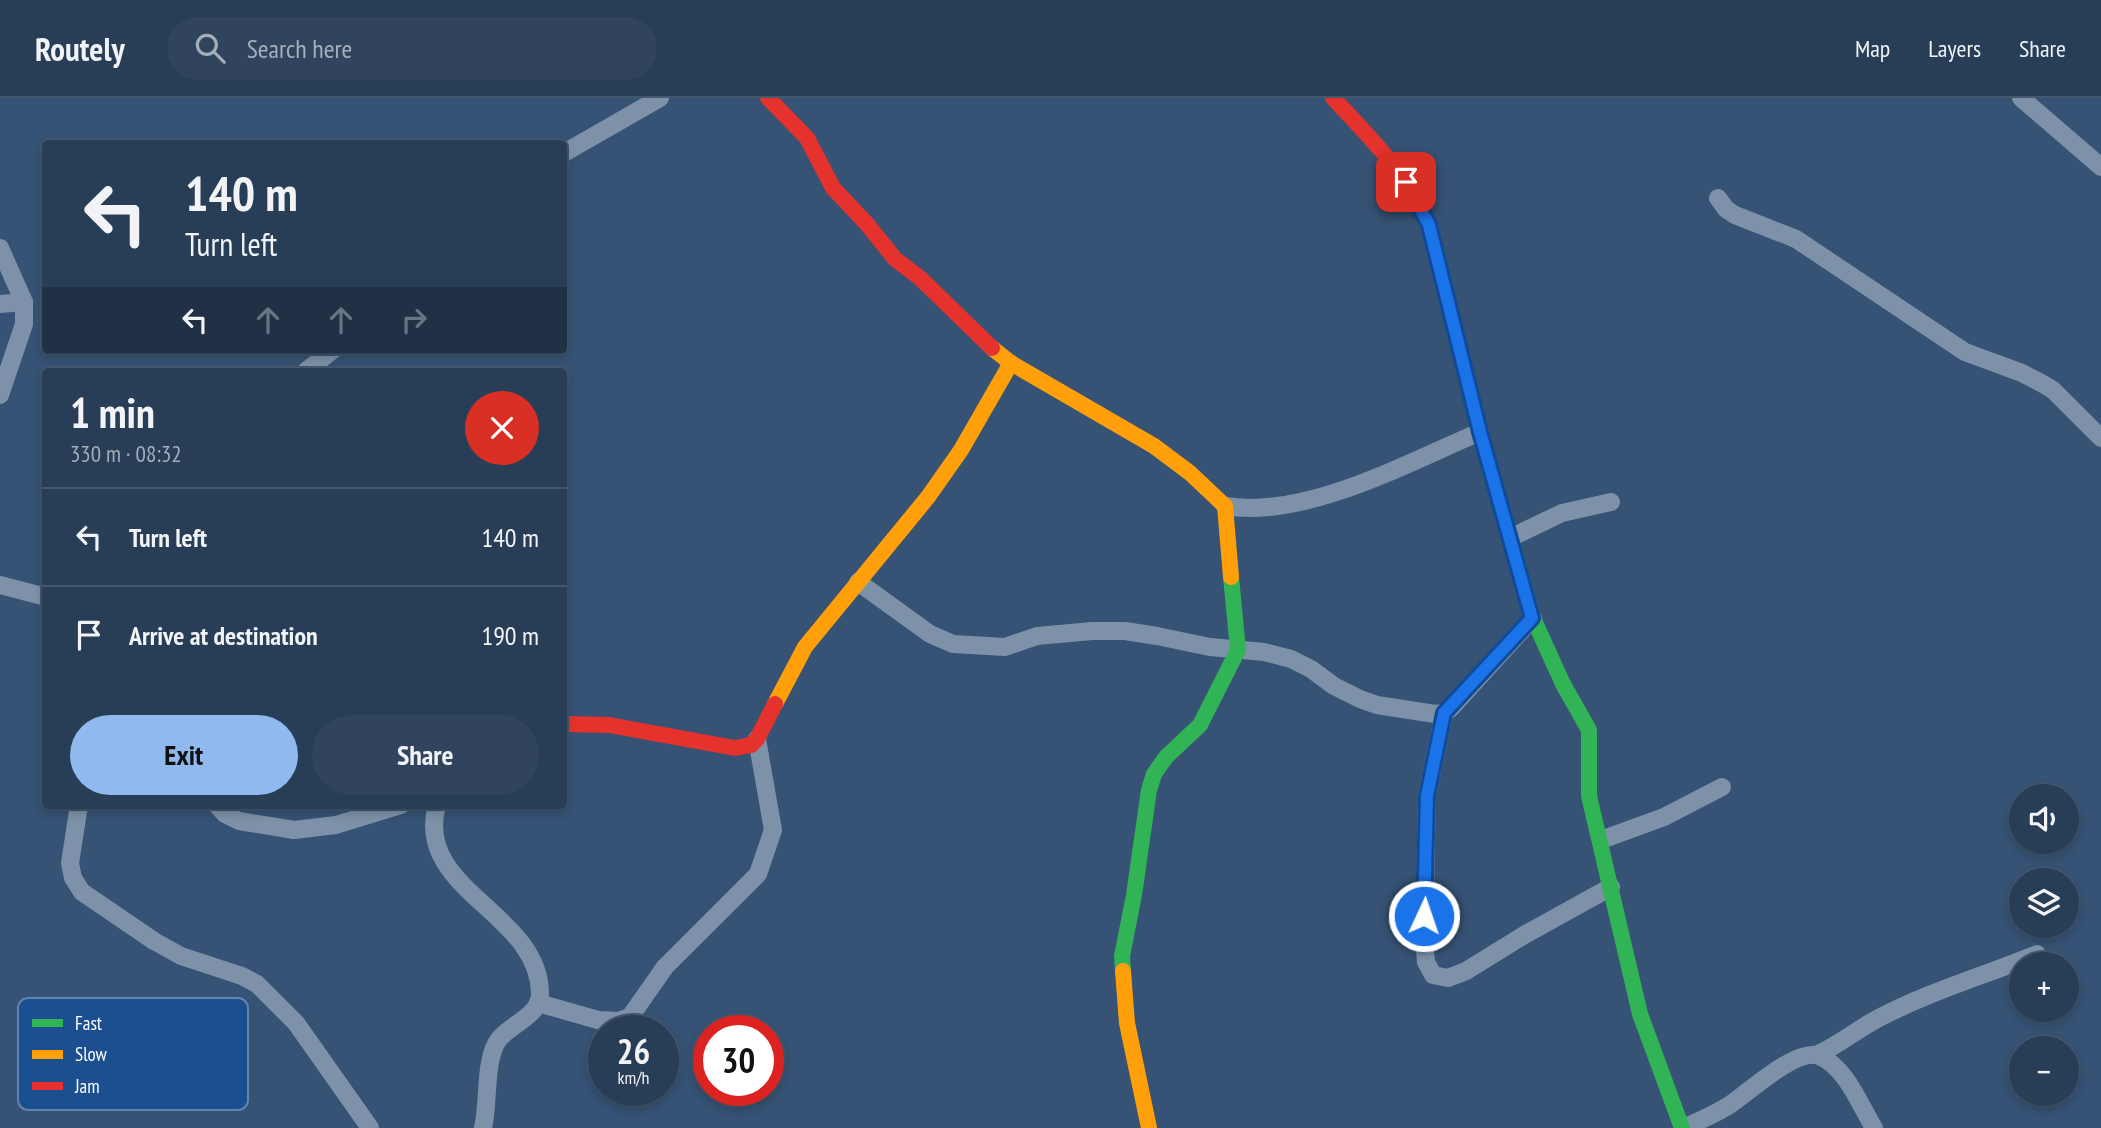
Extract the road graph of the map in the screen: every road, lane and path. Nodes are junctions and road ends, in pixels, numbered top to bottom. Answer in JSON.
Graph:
{"nodes":[{"id":1,"x":660,"y":98,"type":"edge"},
{"id":2,"x":768,"y":98,"type":"edge"},
{"id":3,"x":1333,"y":98,"type":"edge"},
{"id":4,"x":2021,"y":98,"type":"edge"},
{"id":5,"x":567,"y":151,"type":"edge"},
{"id":6,"x":2101,"y":167,"type":"edge"},
{"id":7,"x":1718,"y":198,"type":"dead end"},
{"id":8,"x":0,"y":248,"type":"edge"},
{"id":9,"x":24,"y":302,"type":"junction"},
{"id":10,"x":0,"y":304,"type":"edge"},
{"id":11,"x":328,"y":354,"type":"edge"},
{"id":12,"x":1011,"y":363,"type":"junction"},
{"id":13,"x":310,"y":368,"type":"edge"},
{"id":14,"x":0,"y":395,"type":"edge"},
{"id":15,"x":1480,"y":432,"type":"junction"},
{"id":16,"x":2101,"y":438,"type":"edge"},
{"id":17,"x":1611,"y":502,"type":"dead end"},
{"id":18,"x":1226,"y":506,"type":"junction"},
{"id":19,"x":1510,"y":538,"type":"junction"},
{"id":20,"x":858,"y":582,"type":"junction"},
{"id":21,"x":0,"y":585,"type":"edge"},
{"id":22,"x":42,"y":596,"type":"edge"},
{"id":23,"x":1532,"y":618,"type":"junction"},
{"id":24,"x":1238,"y":650,"type":"junction"},
{"id":25,"x":1444,"y":713,"type":"junction"},
{"id":26,"x":567,"y":724,"type":"edge"},
{"id":27,"x":757,"y":739,"type":"junction"},
{"id":28,"x":1722,"y":787,"type":"dead end"},
{"id":29,"x":78,"y":809,"type":"edge"},
{"id":30,"x":221,"y":809,"type":"edge"},
{"id":31,"x":388,"y":809,"type":"edge"},
{"id":32,"x":436,"y":809,"type":"edge"},
{"id":33,"x":1601,"y":840,"type":"junction"},
{"id":34,"x":1611,"y":887,"type":"junction"},
{"id":35,"x":2009,"y":964,"type":"edge"},
{"id":36,"x":538,"y":1003,"type":"junction"},
{"id":37,"x":1816,"y":1055,"type":"junction"},
{"id":38,"x":371,"y":1127,"type":"edge"},
{"id":39,"x":483,"y":1128,"type":"edge"},
{"id":40,"x":1149,"y":1128,"type":"edge"},
{"id":41,"x":1683,"y":1128,"type":"edge"},
{"id":42,"x":1874,"y":1128,"type":"edge"}],
"edges":[{"from":1,"to":5,"type":"street"},
{"from":2,"to":12,"type":"street"},
{"from":3,"to":15,"type":"street"},
{"from":4,"to":6,"type":"street"},
{"from":7,"to":16,"type":"street"},
{"from":8,"to":9,"type":"street"},
{"from":9,"to":10,"type":"street"},
{"from":9,"to":14,"type":"street"},
{"from":11,"to":13,"type":"street"},
{"from":12,"to":18,"type":"street"},
{"from":12,"to":20,"type":"street"},
{"from":15,"to":18,"type":"street"},
{"from":15,"to":19,"type":"street"},
{"from":17,"to":19,"type":"street"},
{"from":18,"to":24,"type":"street"},
{"from":19,"to":23,"type":"street"},
{"from":20,"to":24,"type":"street"},
{"from":20,"to":27,"type":"street"},
{"from":21,"to":22,"type":"street"},
{"from":23,"to":25,"type":"street"},
{"from":23,"to":33,"type":"street"},
{"from":24,"to":25,"type":"street"},
{"from":24,"to":40,"type":"street"},
{"from":25,"to":34,"type":"street"},
{"from":26,"to":27,"type":"street"},
{"from":27,"to":36,"type":"street"},
{"from":28,"to":33,"type":"street"},
{"from":29,"to":38,"type":"street"},
{"from":30,"to":31,"type":"street"},
{"from":32,"to":36,"type":"street"},
{"from":33,"to":34,"type":"street"},
{"from":34,"to":41,"type":"street"},
{"from":35,"to":37,"type":"street"},
{"from":36,"to":39,"type":"street"},
{"from":37,"to":41,"type":"street"},
{"from":37,"to":42,"type":"street"}]}
